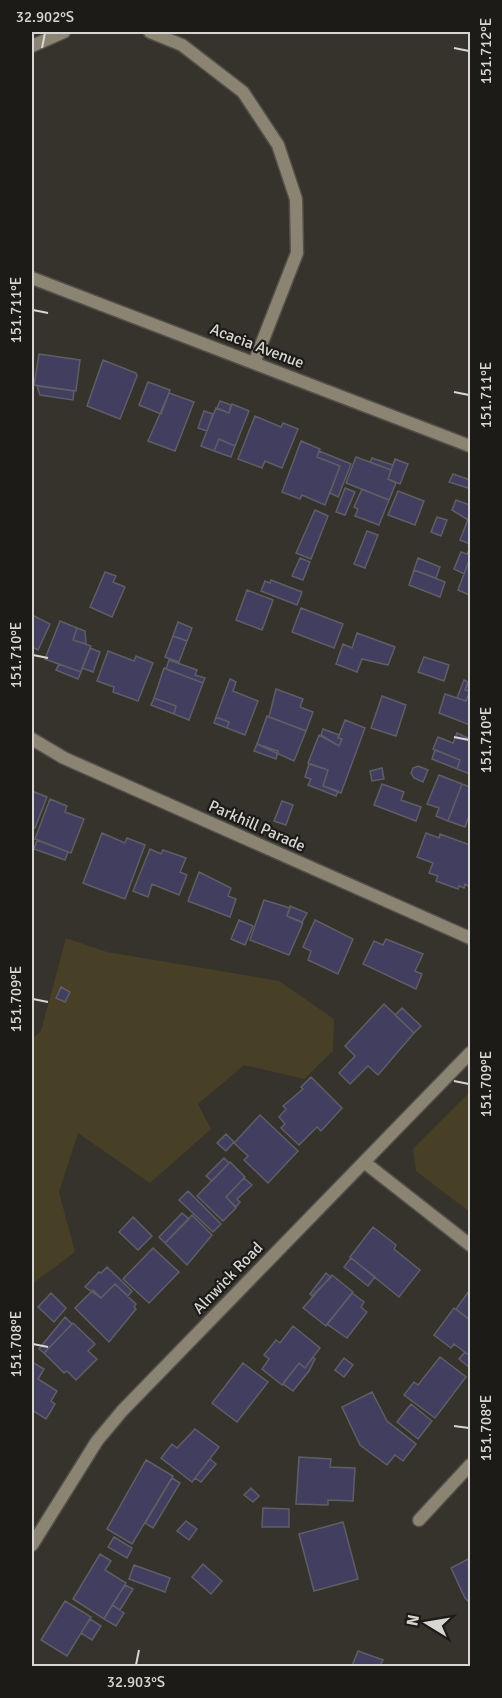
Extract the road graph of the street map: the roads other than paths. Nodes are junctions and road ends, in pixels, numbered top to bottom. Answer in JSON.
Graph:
{"nodes":[{"id":1,"x":64,"y":32,"type":"edge"},
{"id":2,"x":150,"y":32,"type":"edge"},
{"id":3,"x":32,"y":46,"type":"edge"},
{"id":4,"x":32,"y":278,"type":"edge"},
{"id":5,"x":254,"y":363,"type":"junction"},
{"id":6,"x":471,"y":446,"type":"edge"},
{"id":7,"x":32,"y":739,"type":"edge"},
{"id":8,"x":471,"y":938,"type":"edge"},
{"id":9,"x":471,"y":1053,"type":"edge"},
{"id":10,"x":364,"y":1162,"type":"junction"},
{"id":11,"x":471,"y":1245,"type":"edge"},
{"id":12,"x":471,"y":1465,"type":"edge"},
{"id":13,"x":419,"y":1520,"type":"dead end"},
{"id":14,"x":32,"y":1545,"type":"edge"}],
"edges":[{"from":1,"to":3,"type":"street"},
{"from":2,"to":5,"type":"street"},
{"from":4,"to":5,"type":"street","name":"Acacia Avenue"},
{"from":5,"to":6,"type":"street","name":"Acacia Avenue"},
{"from":7,"to":8,"type":"street","name":"Parkhill Parade"},
{"from":9,"to":10,"type":"street","name":"Alnwick Road"},
{"from":10,"to":11,"type":"street"},
{"from":10,"to":14,"type":"street","name":"Alnwick Road"},
{"from":12,"to":13,"type":"street"}]}
